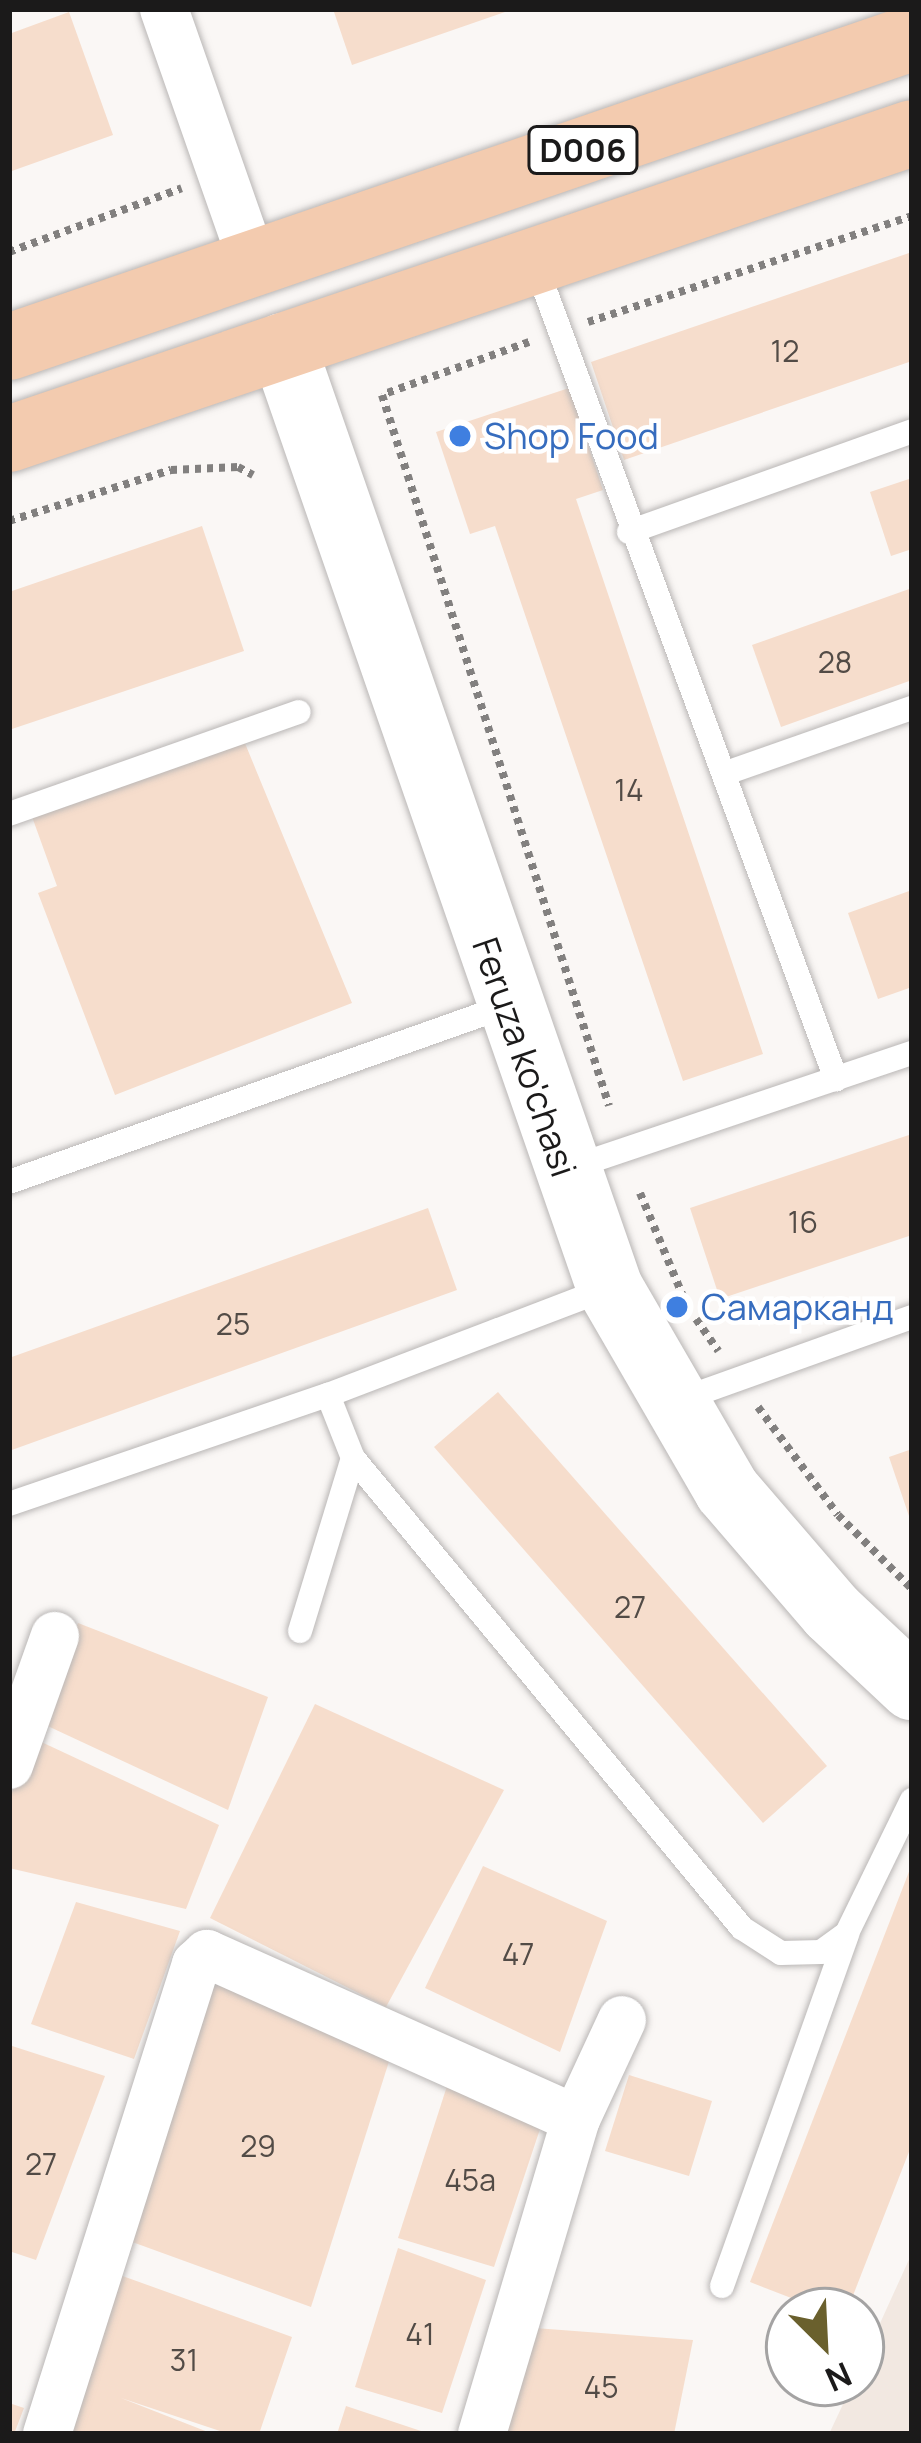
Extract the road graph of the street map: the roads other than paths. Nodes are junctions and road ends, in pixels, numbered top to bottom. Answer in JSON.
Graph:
{"nodes":[{"id":1,"x":164,"y":9,"type":"edge"},
{"id":2,"x":912,"y":38,"type":"edge"},
{"id":3,"x":912,"y":133,"type":"edge"},
{"id":4,"x":534,"y":261,"type":"junction"},
{"id":5,"x":253,"y":263,"type":"junction"},
{"id":6,"x":283,"y":346,"type":"junction"},
{"id":7,"x":9,"y":347,"type":"edge"},
{"id":8,"x":912,"y":431,"type":"edge"},
{"id":9,"x":9,"y":439,"type":"edge"},
{"id":10,"x":629,"y":532,"type":"junction"},
{"id":11,"x":912,"y":708,"type":"edge"},
{"id":12,"x":299,"y":712,"type":"dead end"},
{"id":13,"x":726,"y":773,"type":"junction"},
{"id":14,"x":9,"y":814,"type":"edge"},
{"id":15,"x":506,"y":1006,"type":"junction"},
{"id":16,"x":912,"y":1053,"type":"edge"},
{"id":17,"x":836,"y":1079,"type":"junction"},
{"id":18,"x":592,"y":1161,"type":"junction"},
{"id":19,"x":9,"y":1182,"type":"edge"},
{"id":20,"x":610,"y":1288,"type":"junction"},
{"id":21,"x":912,"y":1317,"type":"edge"},
{"id":22,"x":328,"y":1396,"type":"junction"},
{"id":23,"x":671,"y":1403,"type":"junction"},
{"id":24,"x":353,"y":1458,"type":"junction"},
{"id":25,"x":9,"y":1504,"type":"edge"},
{"id":26,"x":300,"y":1631,"type":"dead end"},
{"id":27,"x":55,"y":1636,"type":"dead end"},
{"id":28,"x":912,"y":1687,"type":"edge"},
{"id":29,"x":9,"y":1765,"type":"edge"},
{"id":30,"x":912,"y":1800,"type":"edge"},
{"id":31,"x":848,"y":1933,"type":"junction"},
{"id":32,"x":622,"y":2020,"type":"dead end"},
{"id":33,"x":576,"y":2119,"type":"junction"},
{"id":34,"x":722,"y":2286,"type":"dead end"},
{"id":35,"x":46,"y":2434,"type":"edge"},
{"id":36,"x":482,"y":2434,"type":"edge"}],
"edges":[{"from":1,"to":5,"type":"street"},
{"from":2,"to":5,"type":"main road","number":"D006"},
{"from":3,"to":4,"type":"main road","number":"D006"},
{"from":4,"to":6,"type":"main road","number":"D006"},
{"from":4,"to":10,"type":"lane"},
{"from":5,"to":6,"type":"main road","name":"Feruza ko'chasi"},
{"from":5,"to":7,"type":"main road","number":"D006"},
{"from":6,"to":9,"type":"main road","number":"D006"},
{"from":6,"to":15,"type":"street","name":"Feruza ko'chasi"},
{"from":8,"to":10,"type":"lane"},
{"from":10,"to":13,"type":"lane"},
{"from":11,"to":13,"type":"lane"},
{"from":12,"to":14,"type":"lane"},
{"from":13,"to":17,"type":"lane"},
{"from":15,"to":18,"type":"street","name":"Feruza ko'chasi"},
{"from":15,"to":19,"type":"lane"},
{"from":16,"to":17,"type":"lane"},
{"from":17,"to":18,"type":"lane"},
{"from":18,"to":20,"type":"street","name":"Feruza ko'chasi"},
{"from":20,"to":22,"type":"lane"},
{"from":20,"to":23,"type":"street","name":"Feruza ko'chasi"},
{"from":21,"to":23,"type":"lane"},
{"from":22,"to":24,"type":"lane"},
{"from":22,"to":25,"type":"lane"},
{"from":23,"to":28,"type":"street","name":"Feruza ko'chasi"},
{"from":24,"to":26,"type":"lane"},
{"from":24,"to":31,"type":"lane"},
{"from":27,"to":29,"type":"street"},
{"from":30,"to":31,"type":"lane"},
{"from":31,"to":34,"type":"lane"},
{"from":32,"to":33,"type":"street"},
{"from":33,"to":35,"type":"street"},
{"from":33,"to":36,"type":"street"}]}
